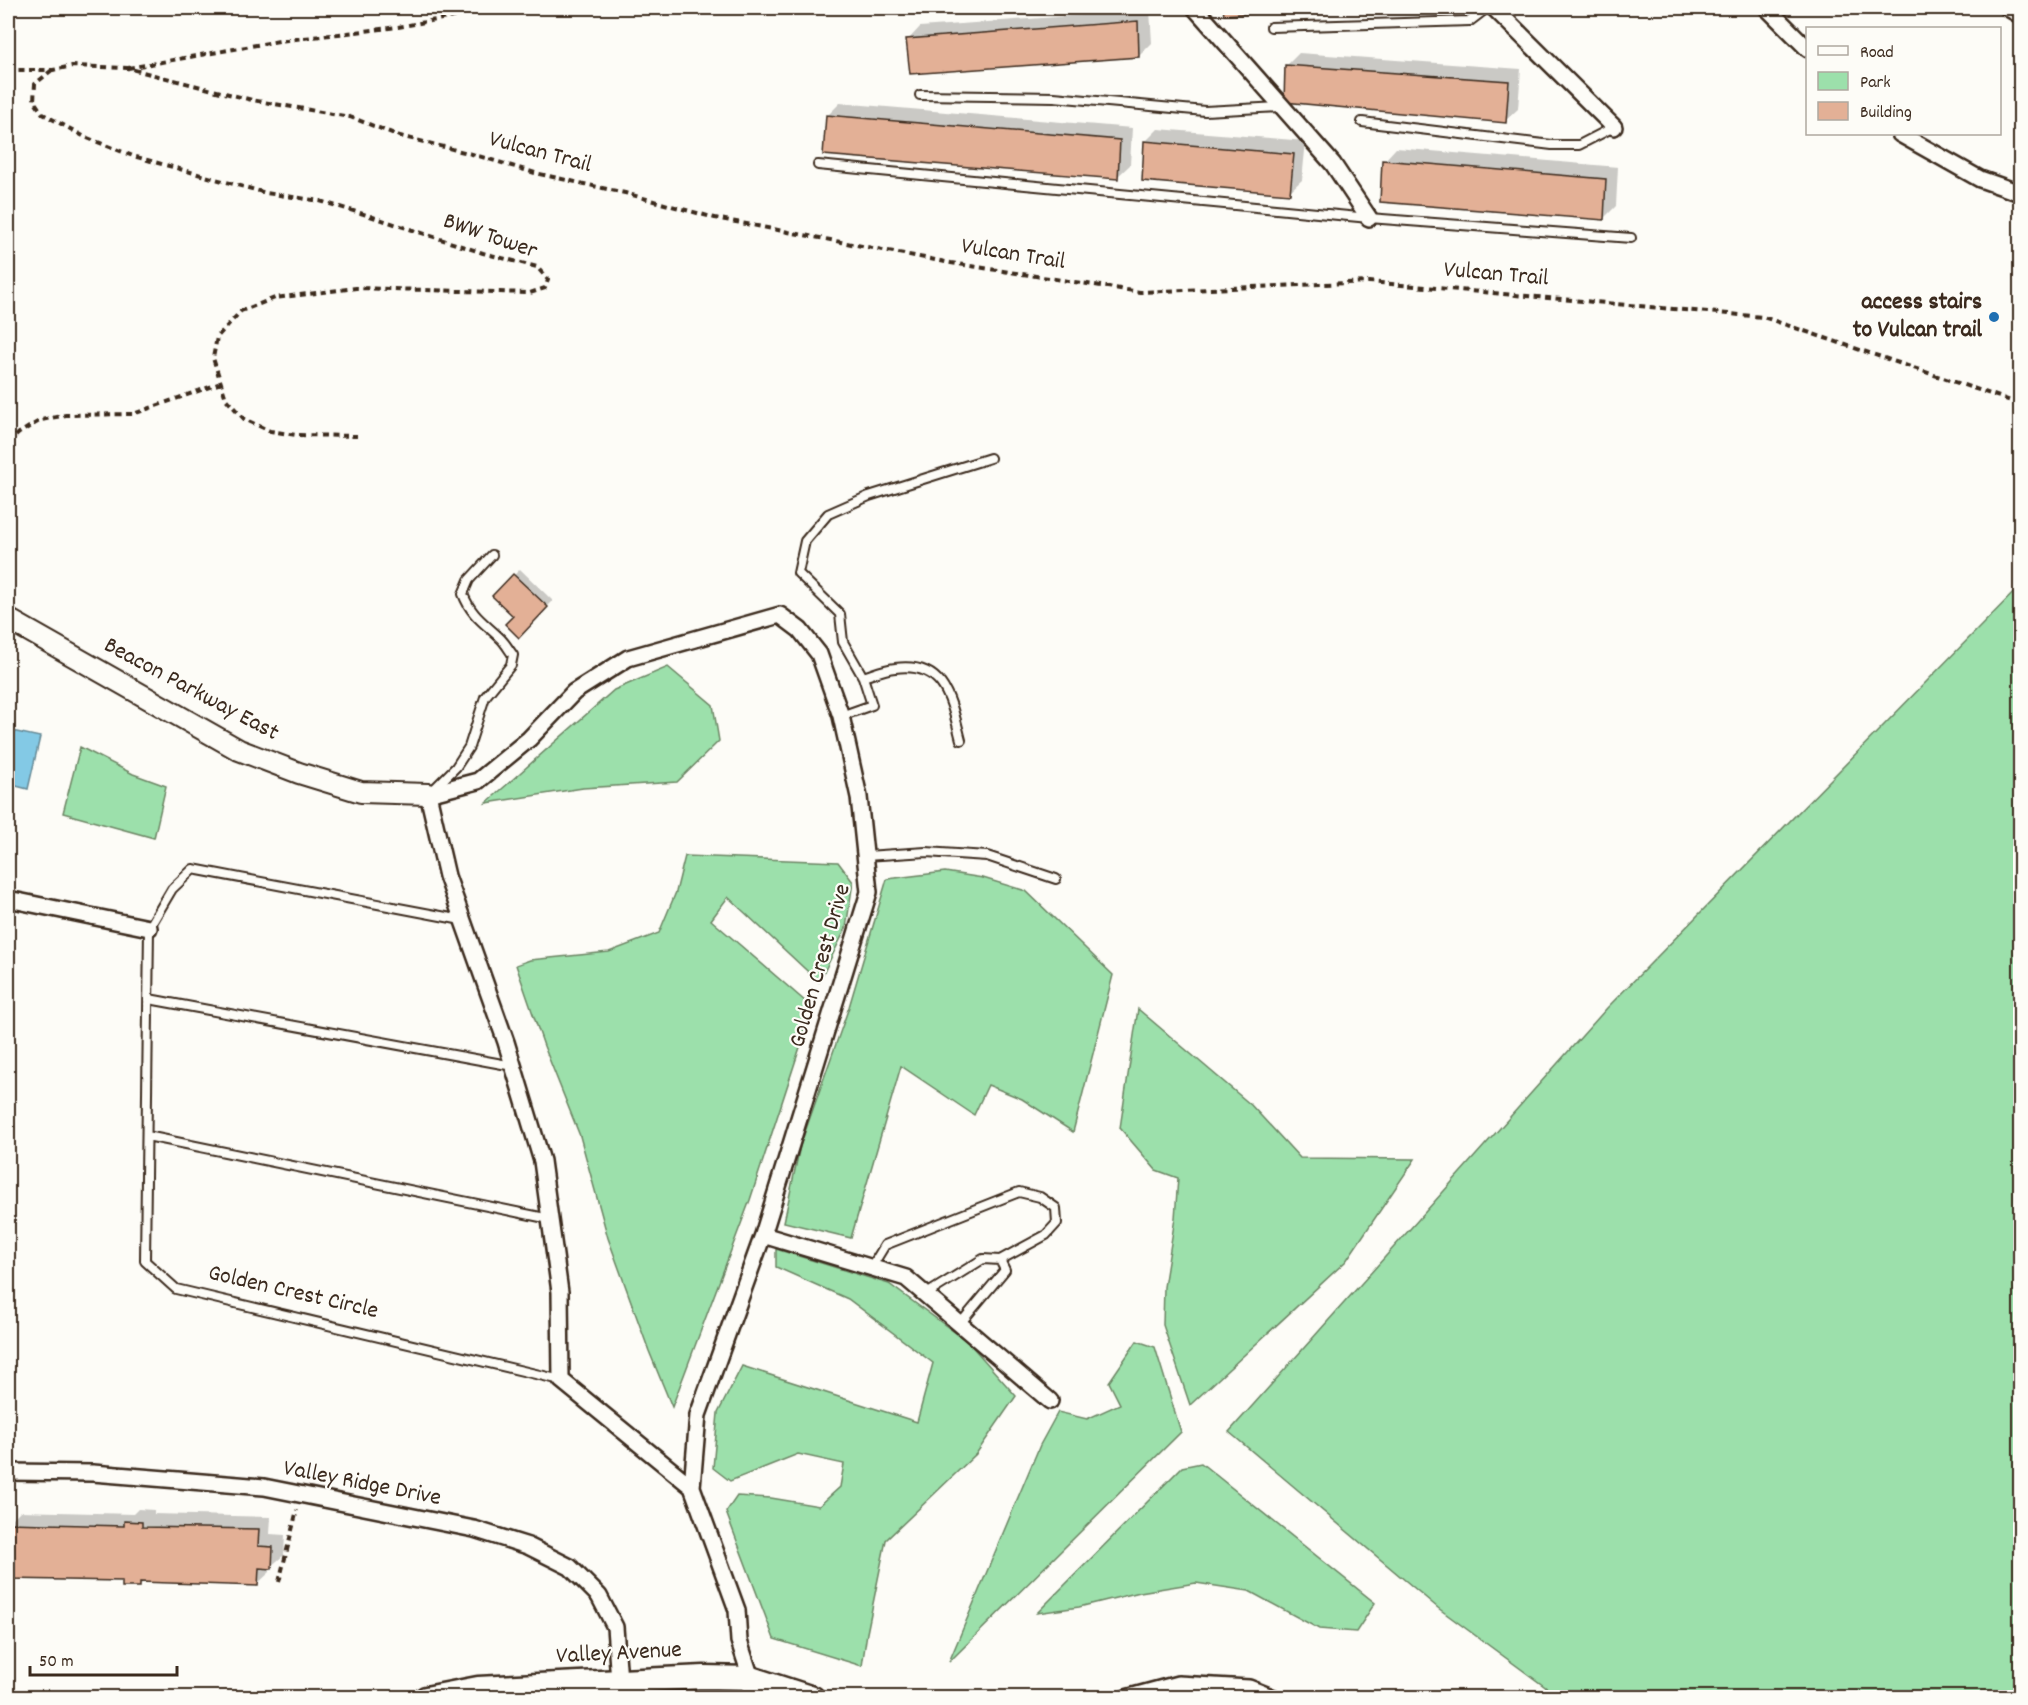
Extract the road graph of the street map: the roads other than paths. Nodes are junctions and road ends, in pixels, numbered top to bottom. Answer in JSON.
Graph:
{"nodes":[{"id":1,"x":1195,"y":8,"type":"edge"},
{"id":2,"x":1487,"y":8,"type":"edge"},
{"id":3,"x":1494,"y":8,"type":"edge"},
{"id":4,"x":1767,"y":8,"type":"edge"},
{"id":5,"x":2008,"y":8,"type":"edge"},
{"id":6,"x":2020,"y":15,"type":"edge"},
{"id":7,"x":1271,"y":27,"type":"dead end"},
{"id":8,"x":1806,"y":46,"type":"edge"},
{"id":9,"x":920,"y":95,"type":"dead end"},
{"id":10,"x":1282,"y":107,"type":"junction"},
{"id":11,"x":1362,"y":123,"type":"dead end"},
{"id":12,"x":1614,"y":127,"type":"joint"},
{"id":13,"x":1902,"y":135,"type":"edge"},
{"id":14,"x":818,"y":165,"type":"dead end"},
{"id":15,"x":2020,"y":193,"type":"edge"},
{"id":16,"x":1369,"y":218,"type":"junction"},
{"id":17,"x":1631,"y":238,"type":"dead end"},
{"id":18,"x":990,"y":458,"type":"dead end"},
{"id":19,"x":492,"y":555,"type":"dead end"},
{"id":20,"x":8,"y":619,"type":"edge"},
{"id":21,"x":863,"y":677,"type":"junction"},
{"id":22,"x":841,"y":716,"type":"junction"},
{"id":23,"x":961,"y":740,"type":"dead end"},
{"id":24,"x":428,"y":795,"type":"junction"},
{"id":25,"x":866,"y":856,"type":"junction"},
{"id":26,"x":1056,"y":879,"type":"dead end"},
{"id":27,"x":8,"y":899,"type":"edge"},
{"id":28,"x":462,"y":920,"type":"junction"},
{"id":29,"x":149,"y":928,"type":"junction"},
{"id":30,"x":149,"y":999,"type":"junction"},
{"id":31,"x":513,"y":1066,"type":"junction"},
{"id":32,"x":147,"y":1136,"type":"junction"},
{"id":33,"x":550,"y":1219,"type":"junction"},
{"id":34,"x":763,"y":1235,"type":"junction"},
{"id":35,"x":1000,"y":1260,"type":"junction"},
{"id":36,"x":871,"y":1268,"type":"junction"},
{"id":37,"x":926,"y":1295,"type":"junction"},
{"id":38,"x":960,"y":1325,"type":"junction"},
{"id":39,"x":561,"y":1380,"type":"junction"},
{"id":40,"x":1050,"y":1401,"type":"dead end"},
{"id":41,"x":8,"y":1472,"type":"edge"},
{"id":42,"x":692,"y":1486,"type":"junction"},
{"id":43,"x":620,"y":1681,"type":"junction"},
{"id":44,"x":750,"y":1688,"type":"edge"},
{"id":45,"x":426,"y":1698,"type":"edge"},
{"id":46,"x":813,"y":1698,"type":"edge"},
{"id":47,"x":1126,"y":1698,"type":"edge"},
{"id":48,"x":1274,"y":1698,"type":"edge"}],
"edges":[{"from":1,"to":10,"type":"street"},
{"from":2,"to":7,"type":"lane"},
{"from":3,"to":12,"type":"street"},
{"from":4,"to":8,"type":"street"},
{"from":5,"to":6,"type":"street"},
{"from":9,"to":10,"type":"lane"},
{"from":10,"to":16,"type":"street"},
{"from":11,"to":12,"type":"lane"},
{"from":13,"to":15,"type":"street"},
{"from":14,"to":16,"type":"lane"},
{"from":16,"to":17,"type":"lane"},
{"from":18,"to":21,"type":"lane"},
{"from":19,"to":24,"type":"lane"},
{"from":20,"to":24,"type":"street","name":"Beacon Parkway East"},
{"from":21,"to":22,"type":"lane"},
{"from":21,"to":23,"type":"lane"},
{"from":22,"to":24,"type":"street","name":"Golden Crest Drive"},
{"from":22,"to":25,"type":"street","name":"Golden Crest Drive"},
{"from":24,"to":28,"type":"street"},
{"from":25,"to":26,"type":"lane"},
{"from":25,"to":34,"type":"street","name":"Golden Crest Drive"},
{"from":27,"to":29,"type":"street"},
{"from":28,"to":29,"type":"lane"},
{"from":28,"to":31,"type":"street"},
{"from":29,"to":30,"type":"lane","name":"Golden Crest Circle"},
{"from":30,"to":31,"type":"lane"},
{"from":30,"to":32,"type":"lane","name":"Golden Crest Circle"},
{"from":31,"to":33,"type":"street"},
{"from":32,"to":33,"type":"lane"},
{"from":32,"to":39,"type":"lane","name":"Golden Crest Circle"},
{"from":33,"to":39,"type":"street"},
{"from":34,"to":36,"type":"street"},
{"from":34,"to":42,"type":"street","name":"Golden Crest Drive"},
{"from":35,"to":36,"type":"lane"},
{"from":35,"to":37,"type":"lane"},
{"from":35,"to":38,"type":"lane"},
{"from":36,"to":37,"type":"street"},
{"from":37,"to":38,"type":"street"},
{"from":38,"to":40,"type":"street"},
{"from":39,"to":42,"type":"street","name":"Golden Crest Circle"},
{"from":41,"to":43,"type":"street","name":"Valley Ridge Drive"},
{"from":42,"to":44,"type":"street","name":"Golden Crest Drive"},
{"from":43,"to":44,"type":"main road","name":"Valley Avenue"},
{"from":43,"to":45,"type":"main road","name":"Valley Avenue"},
{"from":44,"to":46,"type":"main road","name":"Valley Avenue"},
{"from":47,"to":48,"type":"street"}]}
